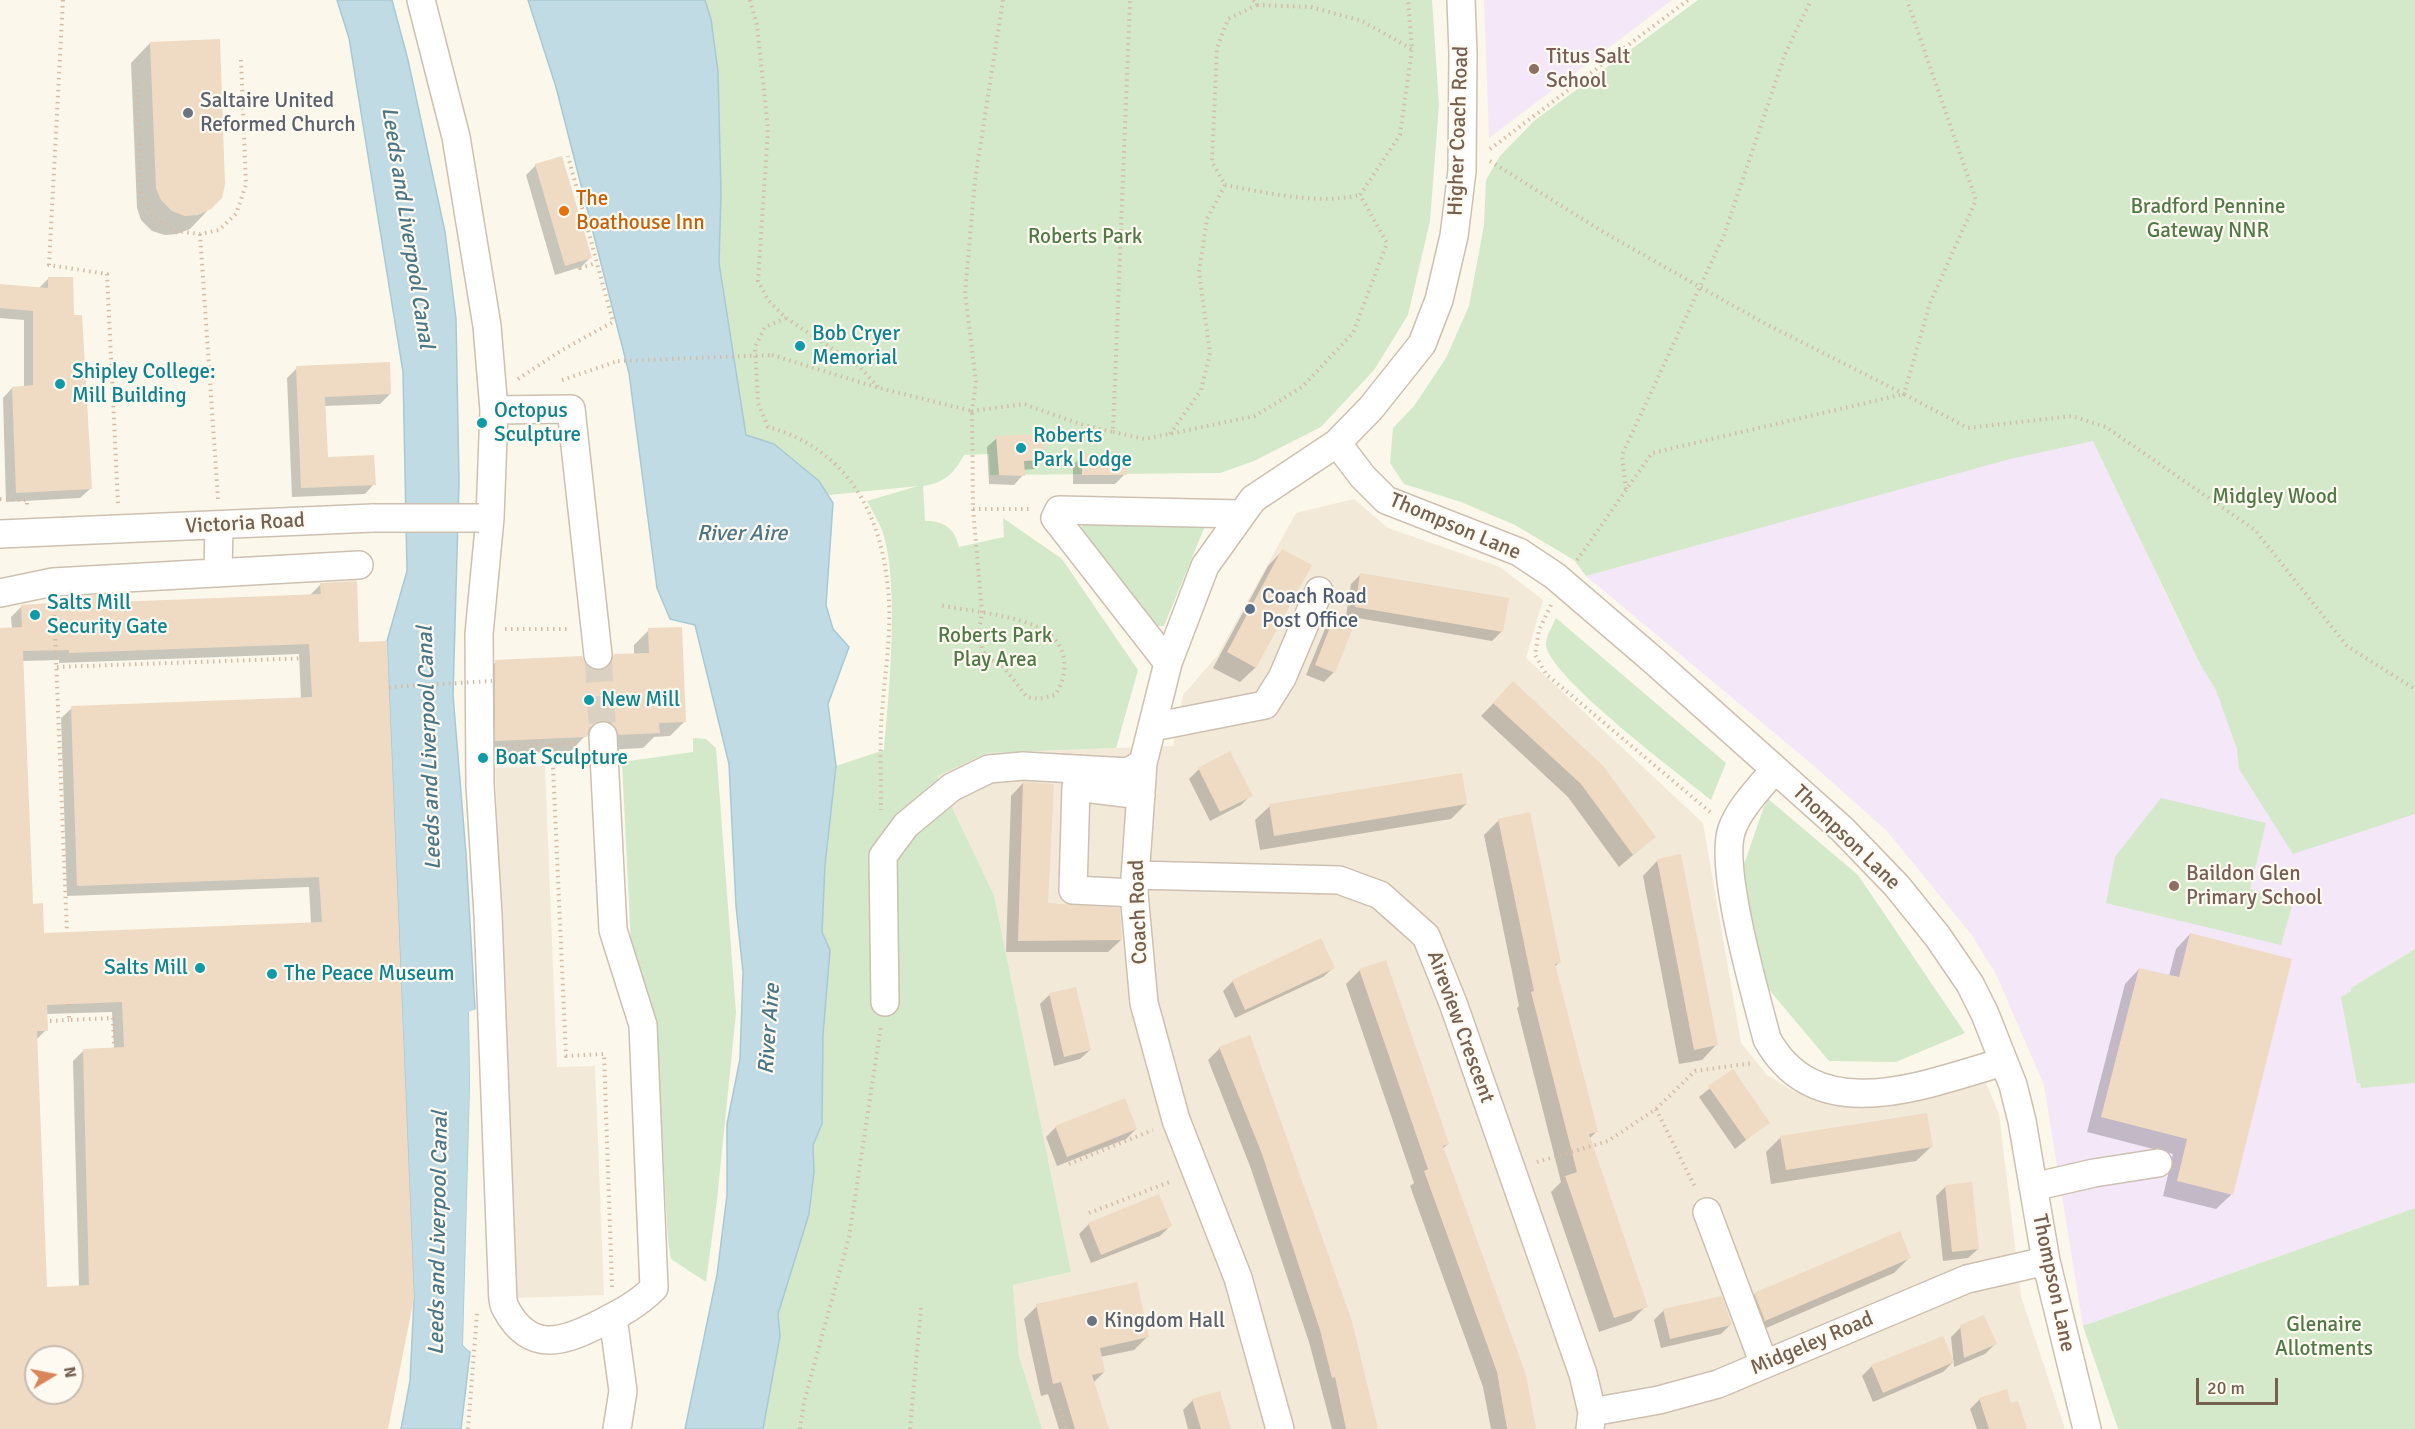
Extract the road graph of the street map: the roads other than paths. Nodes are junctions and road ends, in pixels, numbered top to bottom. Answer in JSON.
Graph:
{"nodes":[{"id":1,"x":421,"y":0,"type":"edge"},
{"id":2,"x":1461,"y":0,"type":"edge"},
{"id":3,"x":494,"y":410,"type":"junction"},
{"id":4,"x":1337,"y":442,"type":"junction"},
{"id":5,"x":1241,"y":514,"type":"junction"},
{"id":6,"x":484,"y":518,"type":"junction"},
{"id":7,"x":219,"y":525,"type":"junction"},
{"id":8,"x":0,"y":534,"type":"edge"},
{"id":9,"x":359,"y":566,"type":"dead end"},
{"id":10,"x":218,"y":573,"type":"junction"},
{"id":11,"x":1319,"y":591,"type":"dead end"},
{"id":12,"x":0,"y":593,"type":"edge"},
{"id":13,"x":598,"y":655,"type":"tunnel mouth"},
{"id":14,"x":1168,"y":663,"type":"junction"},
{"id":15,"x":1153,"y":728,"type":"junction"},
{"id":16,"x":603,"y":739,"type":"tunnel mouth"},
{"id":17,"x":1143,"y":763,"type":"junction"},
{"id":18,"x":1774,"y":770,"type":"junction"},
{"id":19,"x":1141,"y":795,"type":"junction"},
{"id":20,"x":1134,"y":884,"type":"junction"},
{"id":21,"x":885,"y":1002,"type":"road end"},
{"id":22,"x":2003,"y":1062,"type":"junction"},
{"id":23,"x":2158,"y":1163,"type":"dead end"},
{"id":24,"x":2033,"y":1187,"type":"junction"},
{"id":25,"x":1707,"y":1212,"type":"road end"},
{"id":26,"x":2046,"y":1261,"type":"junction"},
{"id":27,"x":613,"y":1317,"type":"junction"},
{"id":28,"x":1764,"y":1364,"type":"junction"},
{"id":29,"x":1591,"y":1420,"type":"edge"},
{"id":30,"x":617,"y":1429,"type":"edge"},
{"id":31,"x":1280,"y":1429,"type":"edge"},
{"id":32,"x":2086,"y":1429,"type":"edge"}],
"edges":[{"from":1,"to":3,"type":"street"},
{"from":2,"to":4,"type":"street","name":"Higher Coach Road"},
{"from":3,"to":6,"type":"street"},
{"from":3,"to":13,"type":"street"},
{"from":4,"to":5,"type":"street","name":"Coach Road"},
{"from":4,"to":18,"type":"street","name":"Thompson Lane"},
{"from":5,"to":14,"type":"street","name":"Coach Road"},
{"from":5,"to":14,"type":"street"},
{"from":6,"to":7,"type":"street","name":"Victoria Road","bridge":true},
{"from":6,"to":27,"type":"street"},
{"from":7,"to":8,"type":"street","name":"Victoria Road"},
{"from":7,"to":10,"type":"street"},
{"from":9,"to":10,"type":"street"},
{"from":10,"to":12,"type":"street"},
{"from":11,"to":15,"type":"street"},
{"from":14,"to":15,"type":"street","name":"Coach Road"},
{"from":15,"to":17,"type":"street","name":"Coach Road"},
{"from":16,"to":27,"type":"street"},
{"from":17,"to":19,"type":"street","name":"Coach Road"},
{"from":17,"to":21,"type":"street"},
{"from":18,"to":22,"type":"street","name":"Thompson Lane"},
{"from":18,"to":22,"type":"street"},
{"from":19,"to":20,"type":"street","name":"Coach Road"},
{"from":19,"to":20,"type":"street","name":"Aireview Crescent"},
{"from":20,"to":29,"type":"street","name":"Aireview Crescent"},
{"from":20,"to":31,"type":"street","name":"Coach Road"},
{"from":22,"to":24,"type":"street","name":"Thompson Lane"},
{"from":23,"to":24,"type":"street"},
{"from":24,"to":26,"type":"street","name":"Thompson Lane"},
{"from":25,"to":28,"type":"street"},
{"from":26,"to":28,"type":"street","name":"Midgeley Road"},
{"from":26,"to":32,"type":"street","name":"Thompson Lane"},
{"from":27,"to":30,"type":"street"},
{"from":28,"to":29,"type":"street","name":"Midgeley Road"}]}
